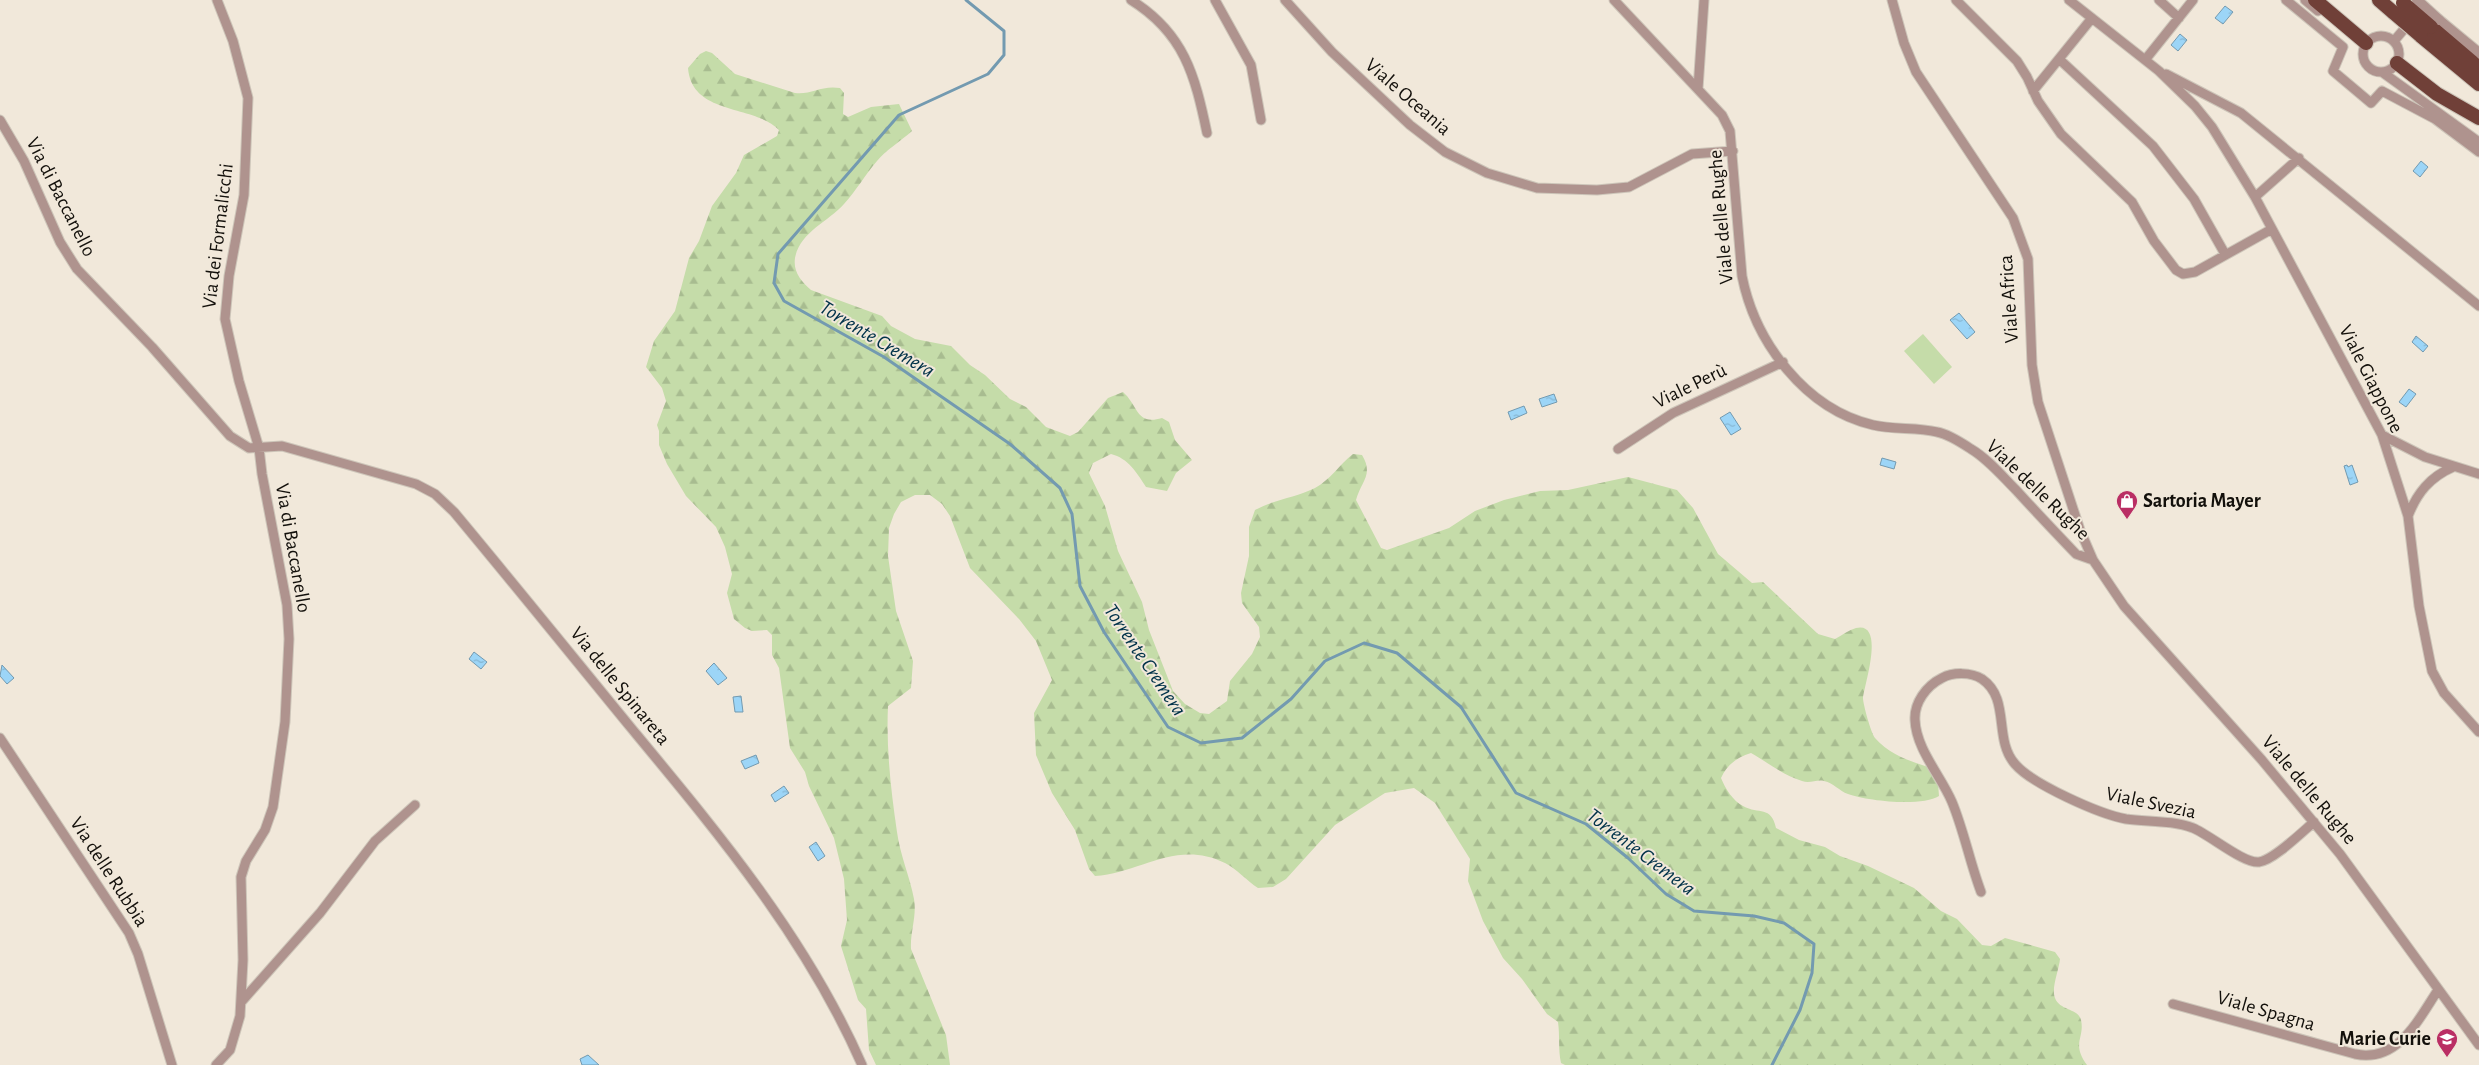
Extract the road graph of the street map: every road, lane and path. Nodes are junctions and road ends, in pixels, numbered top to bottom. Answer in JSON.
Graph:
{"nodes":[{"id":1,"x":217,"y":0,"type":"edge"},
{"id":2,"x":1131,"y":0,"type":"edge"},
{"id":3,"x":1215,"y":0,"type":"edge"},
{"id":4,"x":1285,"y":0,"type":"edge"},
{"id":5,"x":1614,"y":0,"type":"edge"},
{"id":6,"x":1704,"y":0,"type":"edge"},
{"id":7,"x":1892,"y":0,"type":"edge"},
{"id":8,"x":1956,"y":0,"type":"edge"},
{"id":9,"x":2069,"y":0,"type":"edge"},
{"id":10,"x":2159,"y":0,"type":"edge"},
{"id":11,"x":2193,"y":0,"type":"edge"},
{"id":12,"x":2286,"y":0,"type":"edge"},
{"id":13,"x":2304,"y":0,"type":"edge"},
{"id":14,"x":2315,"y":0,"type":"edge"},
{"id":15,"x":2379,"y":0,"type":"edge"},
{"id":16,"x":2417,"y":0,"type":"edge"},
{"id":17,"x":2431,"y":0,"type":"edge"},
{"id":18,"x":2399,"y":5,"type":"edge"},
{"id":19,"x":2092,"y":18,"type":"junction"},
{"id":20,"x":2179,"y":18,"type":"junction"},
{"id":21,"x":2431,"y":28,"type":"junction"},
{"id":22,"x":2394,"y":40,"type":"junction"},
{"id":23,"x":2365,"y":46,"type":"junction"},
{"id":24,"x":2479,"y":54,"type":"edge"},
{"id":25,"x":2059,"y":59,"type":"junction"},
{"id":26,"x":2145,"y":60,"type":"junction"},
{"id":27,"x":2397,"y":63,"type":"junction"},
{"id":28,"x":2479,"y":68,"type":"edge"},
{"id":29,"x":2159,"y":71,"type":"junction"},
{"id":30,"x":2382,"y":72,"type":"junction"},
{"id":31,"x":2479,"y":84,"type":"edge"},
{"id":32,"x":1698,"y":89,"type":"junction"},
{"id":33,"x":2033,"y":91,"type":"junction"},
{"id":34,"x":2479,"y":118,"type":"edge"},
{"id":35,"x":0,"y":120,"type":"edge"},
{"id":36,"x":1261,"y":120,"type":"dead end"},
{"id":37,"x":1207,"y":133,"type":"dead end"},
{"id":38,"x":2479,"y":142,"type":"edge"},
{"id":39,"x":1733,"y":151,"type":"junction"},
{"id":40,"x":2479,"y":152,"type":"edge"},
{"id":41,"x":2299,"y":158,"type":"junction"},
{"id":42,"x":2255,"y":197,"type":"junction"},
{"id":43,"x":2272,"y":229,"type":"junction"},
{"id":44,"x":2225,"y":254,"type":"junction"},
{"id":45,"x":2479,"y":306,"type":"edge"},
{"id":46,"x":1783,"y":362,"type":"junction"},
{"id":47,"x":2382,"y":435,"type":"junction"},
{"id":48,"x":259,"y":448,"type":"junction"},
{"id":49,"x":1618,"y":449,"type":"dead end"},
{"id":50,"x":2453,"y":467,"type":"junction"},
{"id":51,"x":2479,"y":474,"type":"edge"},
{"id":52,"x":2408,"y":516,"type":"junction"},
{"id":53,"x":2093,"y":560,"type":"junction"},
{"id":54,"x":2479,"y":732,"type":"edge"},
{"id":55,"x":0,"y":738,"type":"edge"},
{"id":56,"x":415,"y":805,"type":"dead end"},
{"id":57,"x":2314,"y":822,"type":"junction"},
{"id":58,"x":1981,"y":892,"type":"dead end"},
{"id":59,"x":2438,"y":990,"type":"junction"},
{"id":60,"x":242,"y":1001,"type":"junction"},
{"id":61,"x":2173,"y":1004,"type":"dead end"},
{"id":62,"x":2479,"y":1045,"type":"edge"},
{"id":63,"x":172,"y":1065,"type":"edge"},
{"id":64,"x":216,"y":1065,"type":"edge"},
{"id":65,"x":862,"y":1065,"type":"edge"}],
"edges":[{"from":1,"to":48,"type":"street","name":"Via dei Formalicchi"},
{"from":2,"to":37,"type":"street"},
{"from":3,"to":36,"type":"street"},
{"from":4,"to":39,"type":"street","name":"Viale Oceania"},
{"from":5,"to":32,"type":"street","name":"Viale delle Rughe"},
{"from":6,"to":32,"type":"street"},
{"from":7,"to":53,"type":"street","name":"Viale Africa"},
{"from":8,"to":33,"type":"street"},
{"from":9,"to":19,"type":"street","name":"Viale Giappone"},
{"from":10,"to":20,"type":"street"},
{"from":11,"to":20,"type":"street"},
{"from":12,"to":40,"type":"street"},
{"from":13,"to":23,"type":"street"},
{"from":14,"to":23,"type":"highway"},
{"from":15,"to":18,"type":"highway"},
{"from":16,"to":21,"type":"street","bridge":true},
{"from":17,"to":22,"type":"street"},
{"from":18,"to":21,"type":"highway","bridge":true},
{"from":19,"to":25,"type":"street"},
{"from":19,"to":26,"type":"street","name":"Viale Giappone"},
{"from":20,"to":26,"type":"street"},
{"from":21,"to":24,"type":"street"},
{"from":21,"to":28,"type":"highway"},
{"from":21,"to":31,"type":"highway"},
{"from":22,"to":23,"type":"street"},
{"from":22,"to":27,"type":"street"},
{"from":23,"to":30,"type":"street"},
{"from":25,"to":33,"type":"street"},
{"from":25,"to":44,"type":"street"},
{"from":26,"to":29,"type":"street","name":"Viale Giappone"},
{"from":27,"to":30,"type":"street"},
{"from":27,"to":34,"type":"highway"},
{"from":29,"to":41,"type":"street","name":"Viale Giappone"},
{"from":29,"to":42,"type":"street","name":"Viale Giappone"},
{"from":30,"to":38,"type":"street"},
{"from":32,"to":39,"type":"street","name":"Viale delle Rughe"},
{"from":33,"to":44,"type":"street"},
{"from":35,"to":48,"type":"street","name":"Via di Baccanello"},
{"from":39,"to":46,"type":"street","name":"Viale delle Rughe"},
{"from":41,"to":42,"type":"street"},
{"from":41,"to":45,"type":"street","name":"Viale Giappone"},
{"from":42,"to":43,"type":"street","name":"Viale Giappone"},
{"from":43,"to":44,"type":"street"},
{"from":43,"to":47,"type":"street","name":"Viale Giappone"},
{"from":46,"to":49,"type":"street","name":"Viale Perù"},
{"from":46,"to":53,"type":"street","name":"Viale delle Rughe"},
{"from":47,"to":50,"type":"street"},
{"from":47,"to":52,"type":"street","name":"Viale Giappone"},
{"from":48,"to":60,"type":"street","name":"Via di Baccanello"},
{"from":48,"to":65,"type":"street","name":"Via delle Spinareta"},
{"from":50,"to":51,"type":"street"},
{"from":50,"to":52,"type":"street"},
{"from":52,"to":54,"type":"street","name":"Viale Giappone"},
{"from":53,"to":57,"type":"street","name":"Viale delle Rughe"},
{"from":55,"to":63,"type":"street","name":"Via delle Rubbia"},
{"from":56,"to":60,"type":"street"},
{"from":57,"to":58,"type":"street","name":"Viale Svezia"},
{"from":57,"to":59,"type":"street","name":"Viale delle Rughe"},
{"from":59,"to":61,"type":"street","name":"Viale Spagna"},
{"from":59,"to":62,"type":"street","name":"Viale delle Rughe"},
{"from":60,"to":64,"type":"street","name":"Via di Baccanello"}]}
